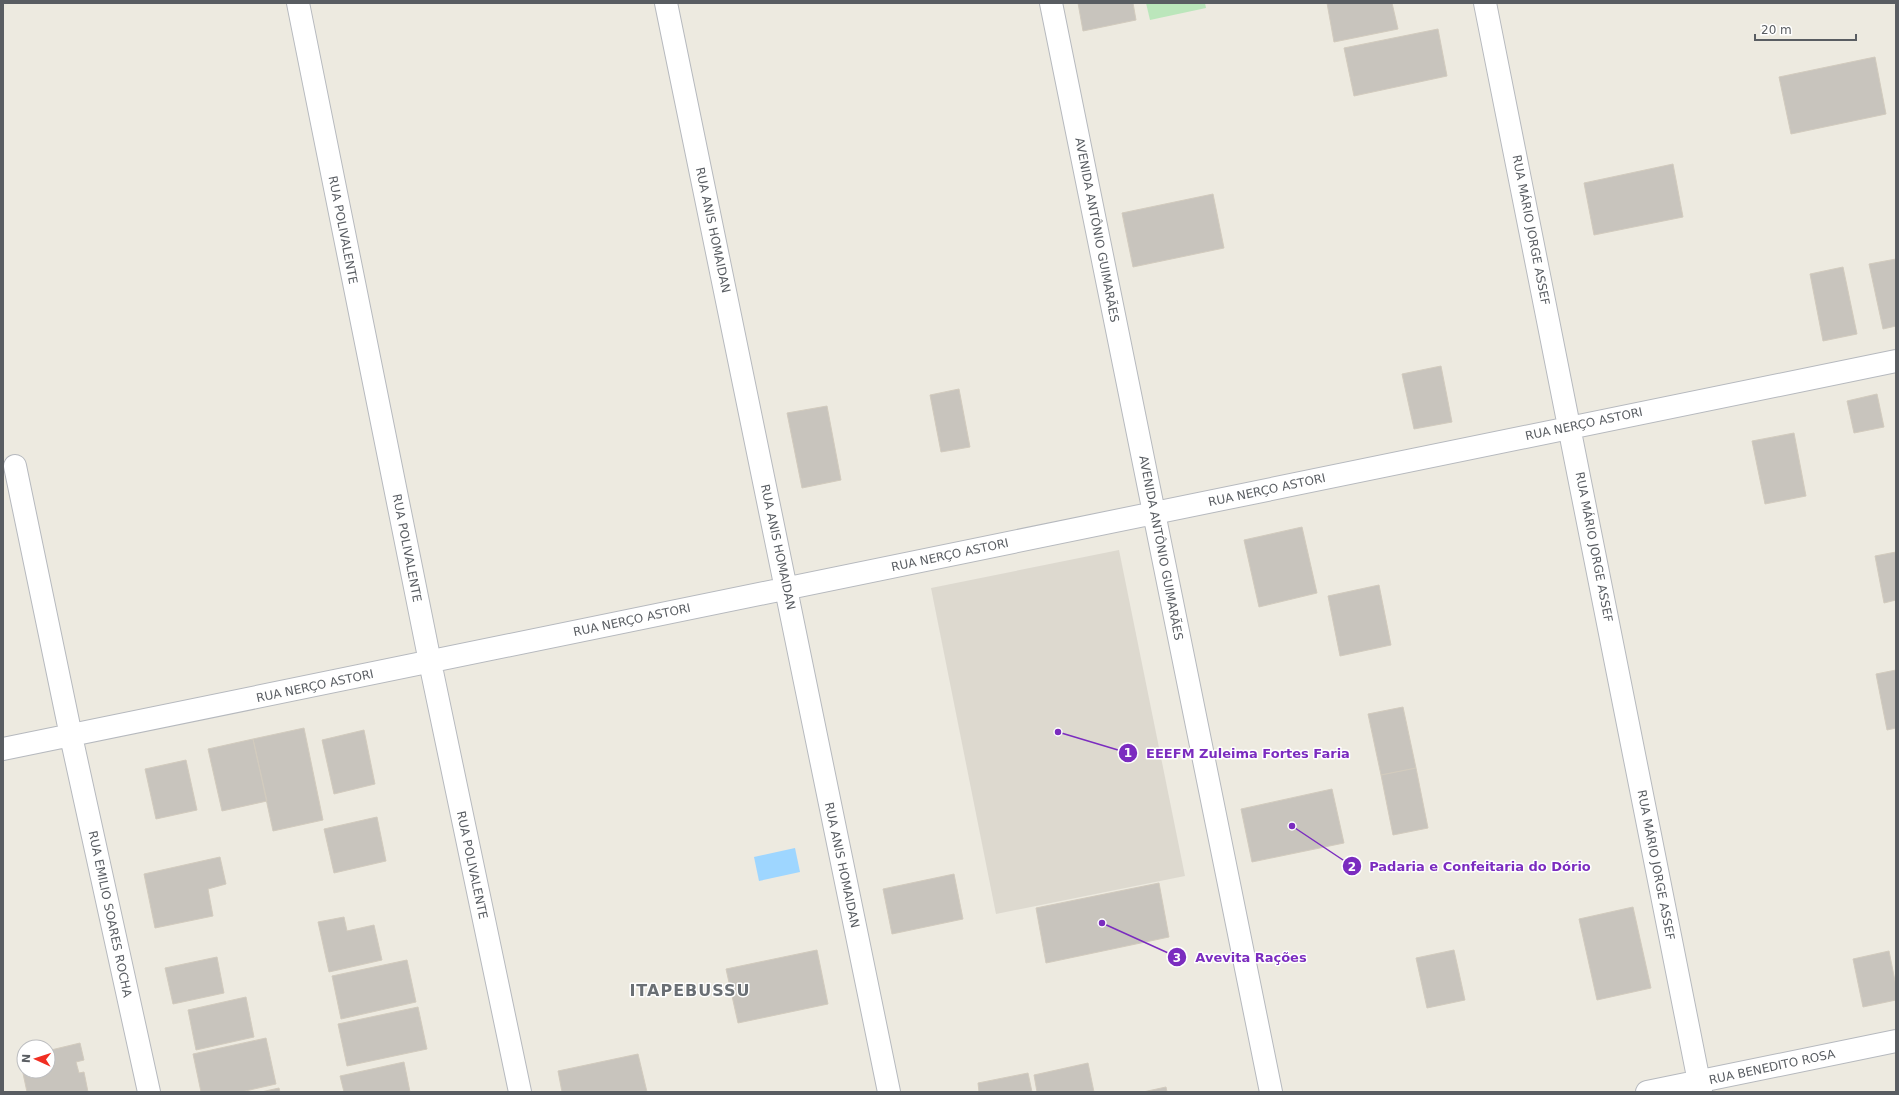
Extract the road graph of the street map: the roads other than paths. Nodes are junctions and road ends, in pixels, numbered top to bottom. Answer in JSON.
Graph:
{"nodes":[{"id":1,"x":298,"y":3,"type":"edge"},
{"id":2,"x":666,"y":3,"type":"edge"},
{"id":3,"x":1051,"y":3,"type":"edge"},
{"id":4,"x":1485,"y":3,"type":"edge"},
{"id":5,"x":1896,"y":360,"type":"edge"},
{"id":6,"x":1570,"y":427,"type":"junction"},
{"id":7,"x":15,"y":466,"type":"dead end"},
{"id":8,"x":1154,"y":513,"type":"junction"},
{"id":9,"x":786,"y":589,"type":"junction"},
{"id":10,"x":430,"y":662,"type":"junction"},
{"id":11,"x":71,"y":736,"type":"junction"},
{"id":12,"x":3,"y":749,"type":"edge"},
{"id":13,"x":1896,"y":1041,"type":"edge"},
{"id":14,"x":1700,"y":1087,"type":"edge"},
{"id":15,"x":149,"y":1092,"type":"edge"},
{"id":16,"x":520,"y":1092,"type":"edge"},
{"id":17,"x":889,"y":1092,"type":"edge"},
{"id":18,"x":1271,"y":1092,"type":"edge"},
{"id":19,"x":1647,"y":1092,"type":"edge"}],
"edges":[{"from":1,"to":10,"type":"street","name":"RUA POLIVALENTE"},
{"from":2,"to":9,"type":"street","name":"RUA ANIS HOMAIDAN"},
{"from":3,"to":8,"type":"street","name":"AVENIDA ANTÔNIO GUIMARÃES"},
{"from":4,"to":6,"type":"street","name":"RUA MÁRIO JORGE ASSEF"},
{"from":5,"to":6,"type":"street","name":"RUA NERÇO ASTORI"},
{"from":6,"to":8,"type":"street","name":"RUA NERÇO ASTORI"},
{"from":6,"to":14,"type":"street","name":"RUA MÁRIO JORGE ASSEF"},
{"from":7,"to":11,"type":"street","name":"RUA EMILIO SOARES ROCHA"},
{"from":8,"to":9,"type":"street","name":"RUA NERÇO ASTORI"},
{"from":8,"to":18,"type":"street","name":"AVENIDA ANTÔNIO GUIMARÃES"},
{"from":9,"to":10,"type":"street","name":"RUA NERÇO ASTORI"},
{"from":9,"to":17,"type":"street","name":"RUA ANIS HOMAIDAN"},
{"from":10,"to":11,"type":"street","name":"RUA NERÇO ASTORI"},
{"from":10,"to":16,"type":"street","name":"RUA POLIVALENTE"},
{"from":11,"to":12,"type":"street","name":"RUA NERÇO ASTORI"},
{"from":11,"to":15,"type":"street","name":"RUA EMILIO SOARES ROCHA"},
{"from":13,"to":14,"type":"street","name":"RUA BENEDITO ROSA"},
{"from":14,"to":19,"type":"street","name":"RUA BENEDITO ROSA"}]}
